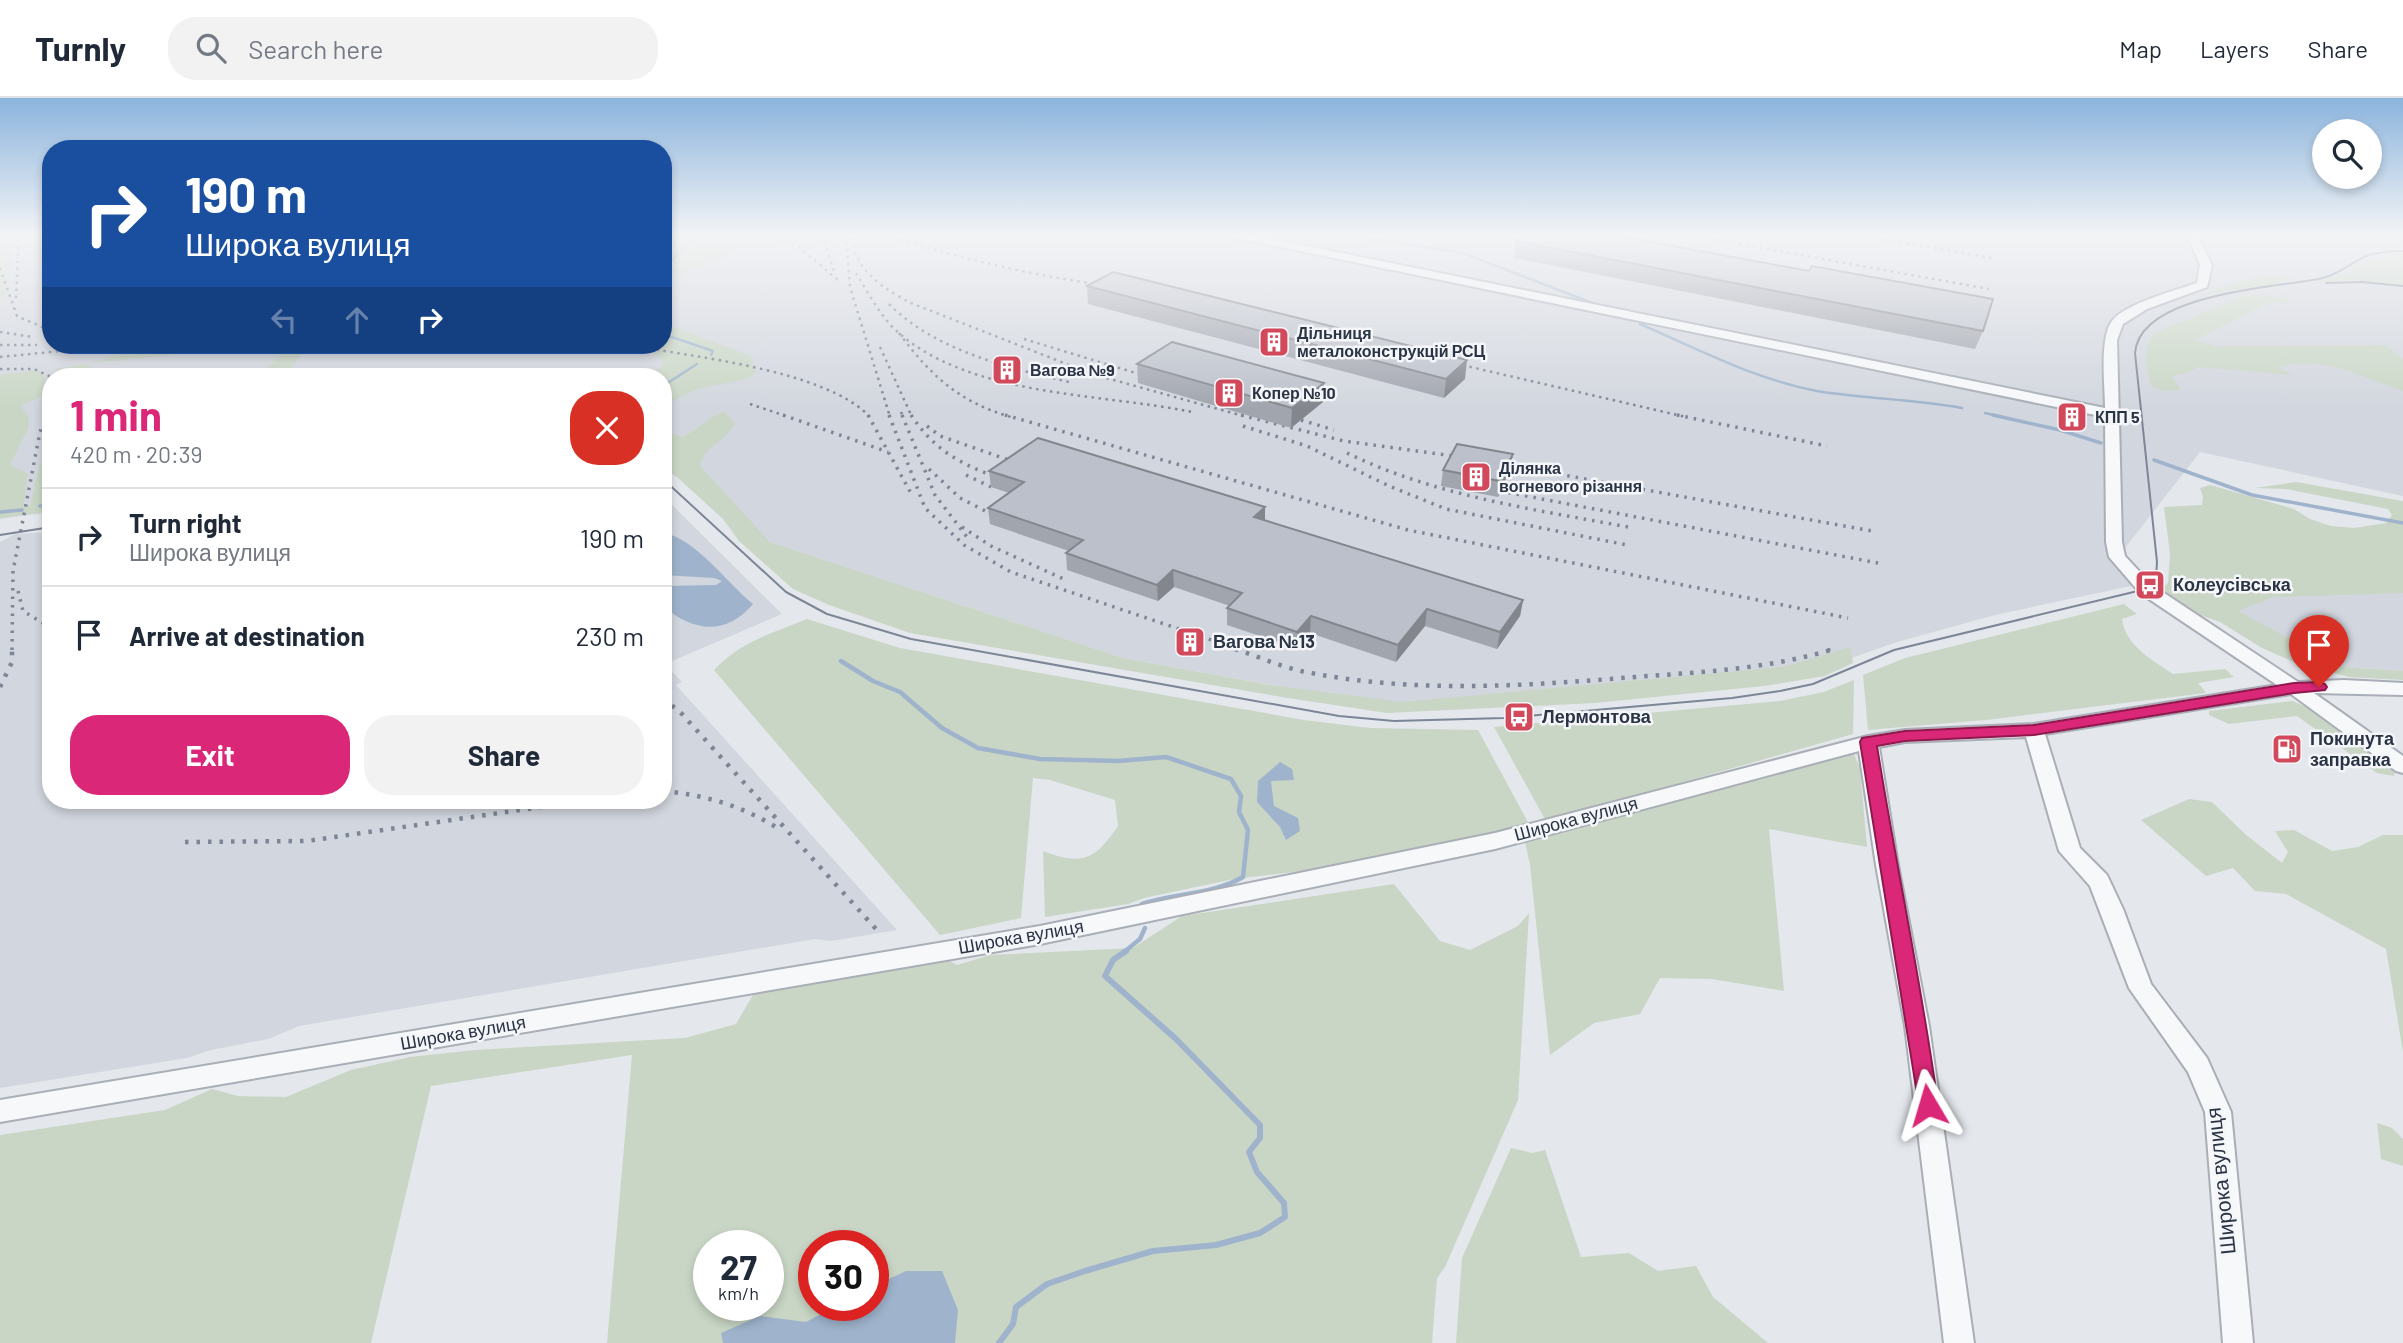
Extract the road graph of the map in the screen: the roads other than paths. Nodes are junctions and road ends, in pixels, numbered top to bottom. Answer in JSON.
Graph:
{"nodes":[{"id":1,"x":1521,"y":293,"type":"edge"},
{"id":2,"x":2180,"y":293,"type":"edge"},
{"id":3,"x":2113,"y":414,"type":"junction"},
{"id":4,"x":2294,"y":688,"type":"junction"},
{"id":5,"x":2403,"y":689,"type":"edge"},
{"id":6,"x":2034,"y":730,"type":"junction"},
{"id":7,"x":1868,"y":742,"type":"junction"},
{"id":8,"x":2403,"y":766,"type":"edge"},
{"id":9,"x":0,"y":1111,"type":"edge"},
{"id":10,"x":1959,"y":1343,"type":"edge"},
{"id":11,"x":2238,"y":1343,"type":"edge"}],
"edges":[{"from":1,"to":3,"type":"street"},
{"from":2,"to":3,"type":"street"},
{"from":3,"to":4,"type":"street"},
{"from":4,"to":5,"type":"street","name":"Широка вулиця"},
{"from":4,"to":6,"type":"street","name":"Широка вулиця"},
{"from":4,"to":8,"type":"street"},
{"from":6,"to":7,"type":"street","name":"Широка вулиця"},
{"from":6,"to":11,"type":"street","name":"Широка вулиця"},
{"from":7,"to":9,"type":"street","name":"Широка вулиця"},
{"from":7,"to":10,"type":"street"}]}
